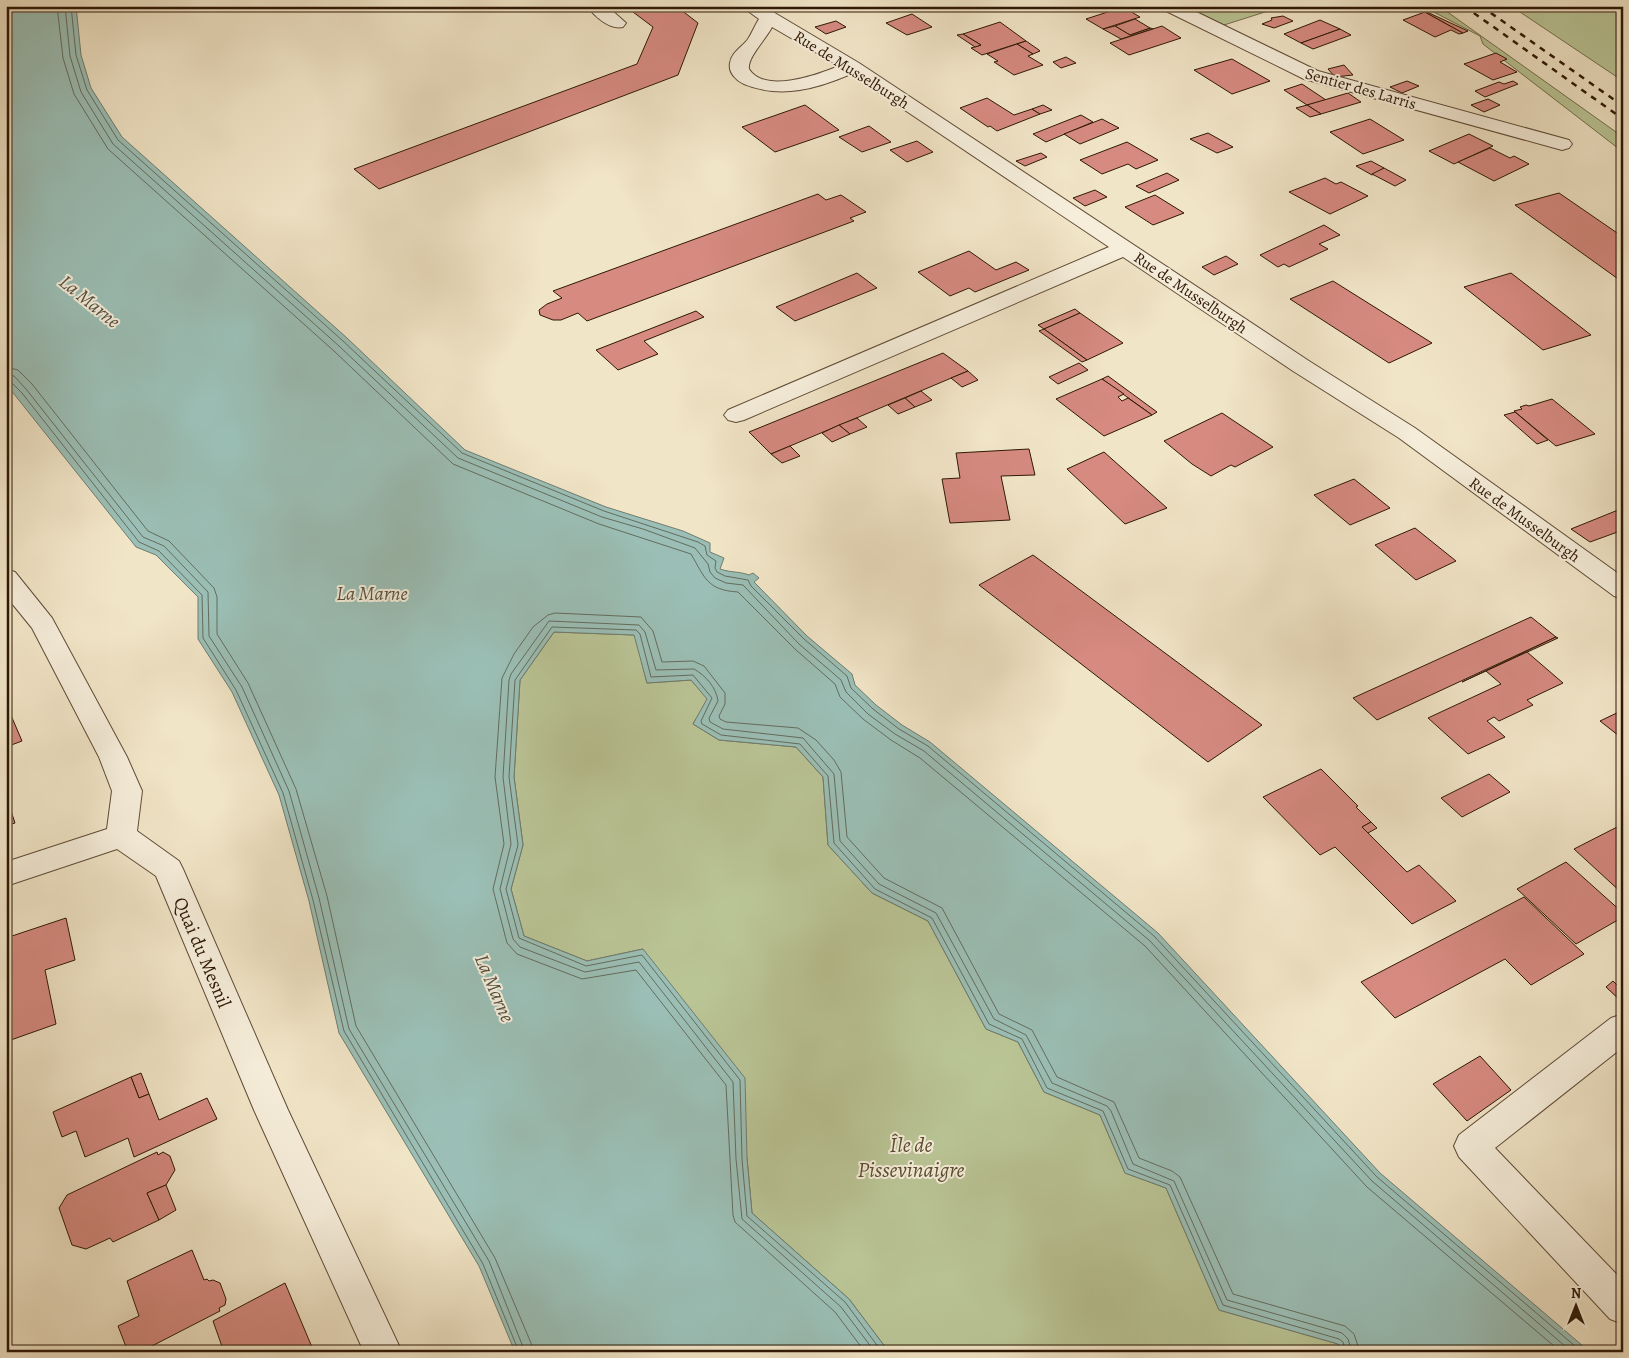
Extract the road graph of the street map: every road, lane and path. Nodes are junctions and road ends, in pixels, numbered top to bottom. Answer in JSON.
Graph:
{"nodes":[{"id":1,"x":596,"y":6,"type":"edge"},
{"id":2,"x":750,"y":6,"type":"edge"},
{"id":3,"x":1170,"y":6,"type":"edge"},
{"id":4,"x":768,"y":18,"type":"junction"},
{"id":5,"x":618,"y":23,"type":"dead end"},
{"id":6,"x":854,"y":67,"type":"junction"},
{"id":7,"x":1562,"y":144,"type":"dead end"},
{"id":8,"x":1126,"y":248,"type":"junction"},
{"id":9,"x":736,"y":415,"type":"dead end"},
{"id":10,"x":6,"y":578,"type":"edge"},
{"id":11,"x":1623,"y":590,"type":"edge"},
{"id":12,"x":121,"y":836,"type":"junction"},
{"id":13,"x":6,"y":874,"type":"edge"},
{"id":14,"x":1623,"y":1028,"type":"edge"},
{"id":15,"x":1623,"y":1307,"type":"edge"},
{"id":16,"x":383,"y":1352,"type":"edge"}],
"edges":[{"from":1,"to":5,"type":"street"},
{"from":2,"to":4,"type":"street","name":"Rue de Musselburgh"},
{"from":3,"to":7,"type":"street","name":"Sentier des Larris"},
{"from":4,"to":6,"type":"street","name":"Rue de Musselburgh"},
{"from":4,"to":6,"type":"street"},
{"from":6,"to":8,"type":"street","name":"Rue de Musselburgh"},
{"from":8,"to":9,"type":"street"},
{"from":8,"to":11,"type":"street","name":"Rue de Musselburgh"},
{"from":10,"to":12,"type":"street"},
{"from":12,"to":13,"type":"street"},
{"from":12,"to":16,"type":"street","name":"Quai du Mesnil"},
{"from":14,"to":15,"type":"street"}]}
